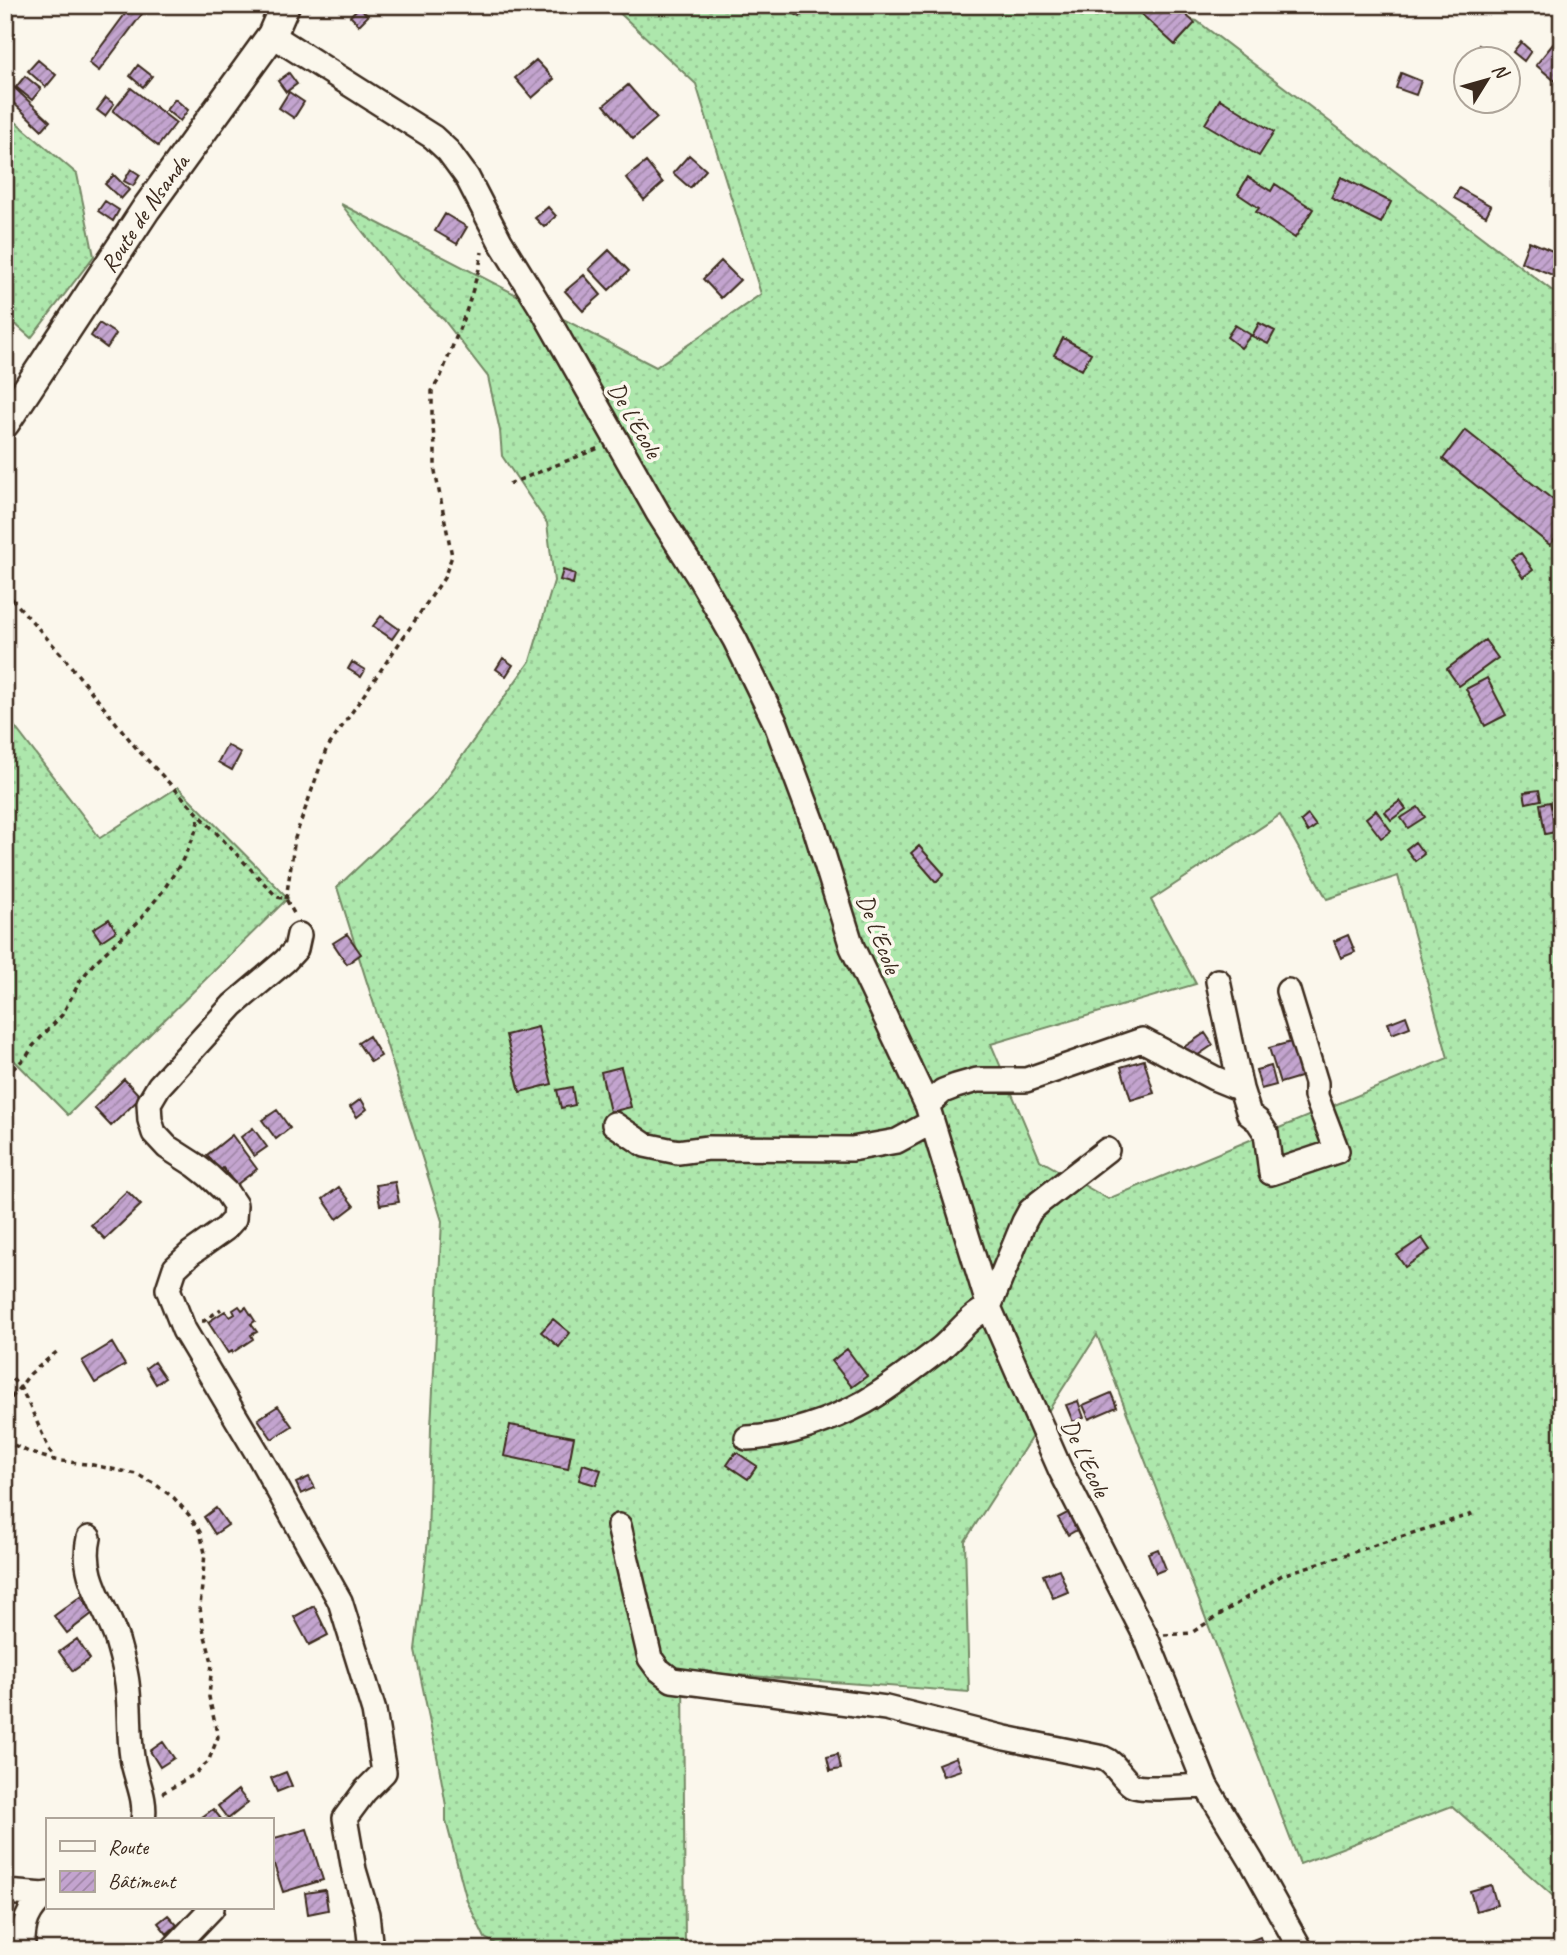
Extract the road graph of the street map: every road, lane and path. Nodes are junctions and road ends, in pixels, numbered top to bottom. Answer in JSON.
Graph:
{"nodes":[{"id":1,"x":285,"y":5,"type":"edge"},
{"id":2,"x":372,"y":5,"type":"edge"},
{"id":3,"x":388,"y":5,"type":"edge"},
{"id":4,"x":272,"y":35,"type":"junction"},
{"id":5,"x":487,"y":219,"type":"junction"},
{"id":6,"x":5,"y":423,"type":"edge"},
{"id":7,"x":617,"y":441,"type":"junction"},
{"id":8,"x":509,"y":484,"type":"dead end"},
{"id":9,"x":5,"y":591,"type":"edge"},
{"id":10,"x":200,"y":815,"type":"junction"},
{"id":11,"x":286,"y":899,"type":"junction"},
{"id":12,"x":299,"y":935,"type":"joint"},
{"id":13,"x":1217,"y":981,"type":"dead end"},
{"id":14,"x":1288,"y":991,"type":"dead end"},
{"id":15,"x":5,"y":1076,"type":"edge"},
{"id":16,"x":1241,"y":1089,"type":"junction"},
{"id":17,"x":930,"y":1114,"type":"junction"},
{"id":18,"x":614,"y":1124,"type":"dead end"},
{"id":19,"x":1107,"y":1150,"type":"dead end"},
{"id":20,"x":989,"y":1307,"type":"junction"},
{"id":21,"x":59,"y":1350,"type":"dead end"},
{"id":22,"x":5,"y":1372,"type":"edge"},
{"id":23,"x":20,"y":1388,"type":"junction"},
{"id":24,"x":5,"y":1406,"type":"edge"},
{"id":25,"x":747,"y":1438,"type":"dead end"},
{"id":26,"x":5,"y":1441,"type":"edge"},
{"id":27,"x":54,"y":1460,"type":"junction"},
{"id":28,"x":1475,"y":1513,"type":"dead end"},
{"id":29,"x":620,"y":1525,"type":"dead end"},
{"id":30,"x":89,"y":1538,"type":"dead end"},
{"id":31,"x":1145,"y":1636,"type":"junction"},
{"id":32,"x":1206,"y":1786,"type":"junction"},
{"id":33,"x":144,"y":1811,"type":"edge"},
{"id":34,"x":5,"y":1892,"type":"edge"},
{"id":35,"x":46,"y":1895,"type":"edge"},
{"id":36,"x":210,"y":1910,"type":"edge"},
{"id":37,"x":23,"y":1950,"type":"edge"},
{"id":38,"x":172,"y":1950,"type":"edge"},
{"id":39,"x":371,"y":1950,"type":"edge"},
{"id":40,"x":1301,"y":1950,"type":"edge"}],
"edges":[{"from":1,"to":4,"type":"street","name":"Route de Nsanda"},
{"from":2,"to":3,"type":"path"},
{"from":4,"to":5,"type":"street","name":"De L'Ecole"},
{"from":4,"to":6,"type":"street","name":"Route de Nsanda"},
{"from":5,"to":7,"type":"street","name":"De L'Ecole"},
{"from":5,"to":11,"type":"path"},
{"from":7,"to":8,"type":"path"},
{"from":7,"to":17,"type":"street","name":"De L'Ecole"},
{"from":9,"to":10,"type":"path"},
{"from":10,"to":11,"type":"path"},
{"from":10,"to":15,"type":"path"},
{"from":11,"to":12,"type":"path"},
{"from":12,"to":39,"type":"street"},
{"from":13,"to":16,"type":"street"},
{"from":14,"to":16,"type":"street"},
{"from":16,"to":17,"type":"street"},
{"from":17,"to":18,"type":"street"},
{"from":17,"to":20,"type":"street","name":"De L'Ecole"},
{"from":19,"to":20,"type":"street"},
{"from":20,"to":25,"type":"street"},
{"from":20,"to":31,"type":"street","name":"De L'Ecole"},
{"from":21,"to":23,"type":"path"},
{"from":22,"to":23,"type":"path"},
{"from":23,"to":24,"type":"path"},
{"from":23,"to":27,"type":"path"},
{"from":26,"to":27,"type":"path"},
{"from":27,"to":33,"type":"path"},
{"from":28,"to":31,"type":"path"},
{"from":29,"to":32,"type":"street"},
{"from":30,"to":33,"type":"street"},
{"from":31,"to":32,"type":"street","name":"De L'Ecole"},
{"from":32,"to":40,"type":"street","name":"De L'Ecole"},
{"from":34,"to":35,"type":"street"},
{"from":35,"to":37,"type":"street"},
{"from":36,"to":38,"type":"street"}]}
